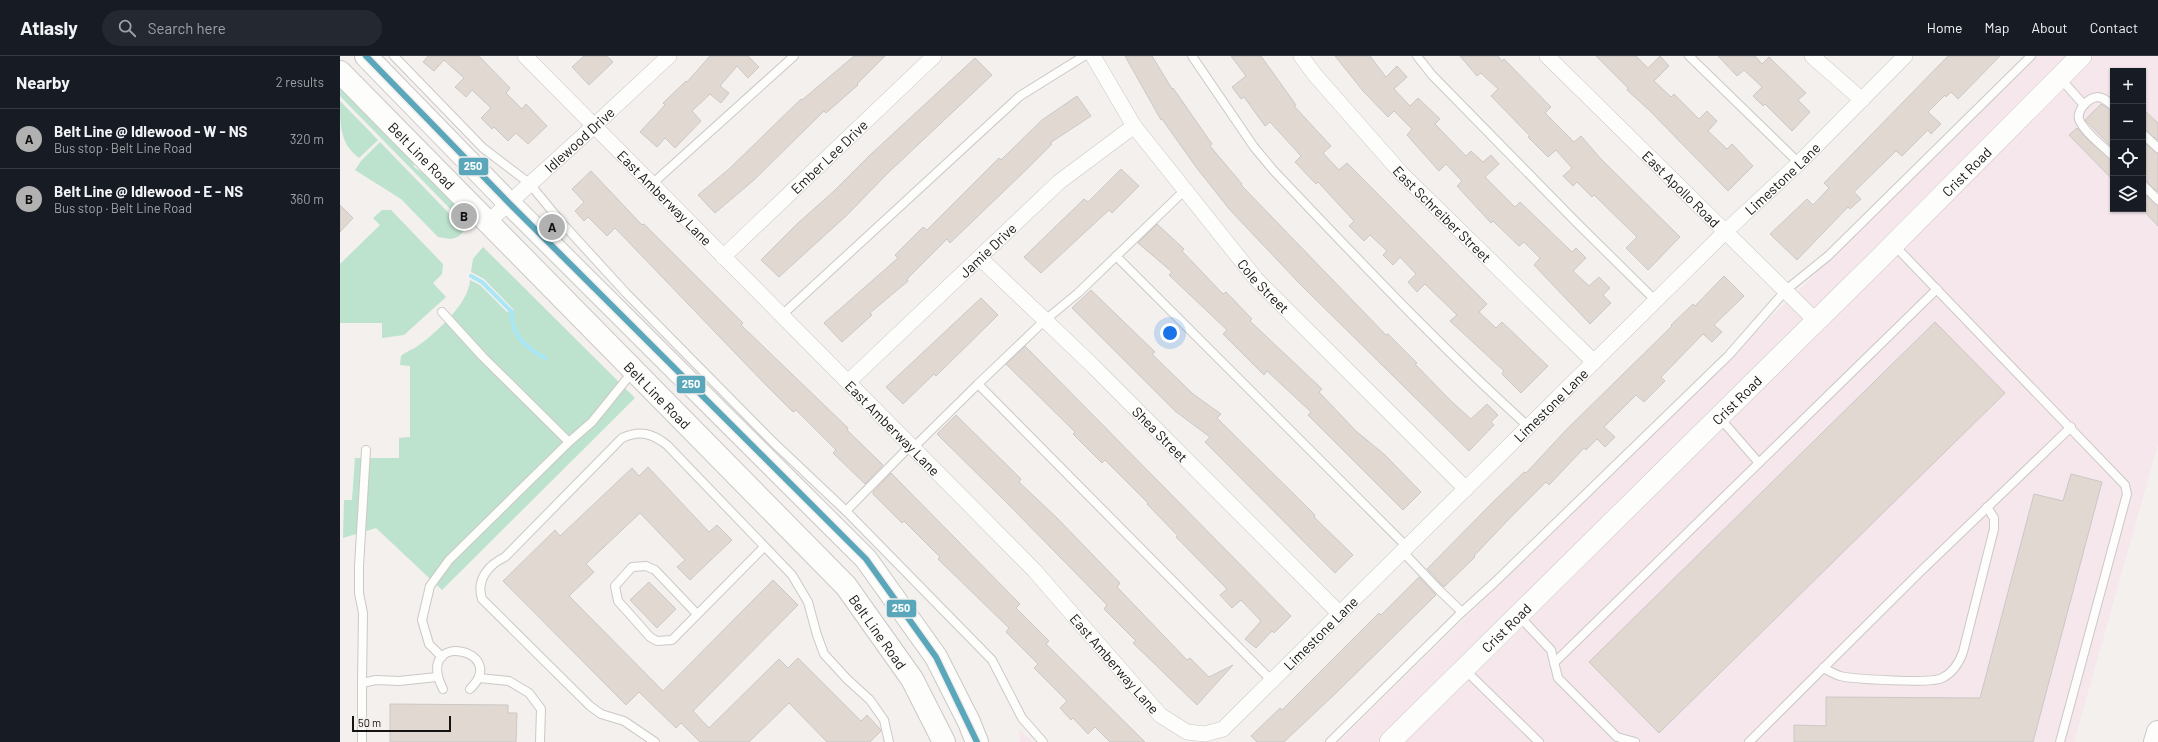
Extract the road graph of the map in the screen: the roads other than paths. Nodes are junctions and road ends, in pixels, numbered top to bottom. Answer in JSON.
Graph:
{"nodes":[{"id":1,"x":366,"y":56,"type":"edge"},
{"id":2,"x":394,"y":56,"type":"edge"},
{"id":3,"x":526,"y":56,"type":"edge"},
{"id":4,"x":668,"y":56,"type":"edge"},
{"id":5,"x":794,"y":56,"type":"edge"},
{"id":6,"x":934,"y":56,"type":"edge"},
{"id":7,"x":1084,"y":56,"type":"edge"},
{"id":8,"x":1093,"y":56,"type":"edge"},
{"id":9,"x":1192,"y":56,"type":"edge"},
{"id":10,"x":1301,"y":56,"type":"edge"},
{"id":11,"x":1417,"y":56,"type":"edge"},
{"id":12,"x":1547,"y":56,"type":"edge"},
{"id":13,"x":1689,"y":56,"type":"edge"},
{"id":14,"x":1812,"y":56,"type":"edge"},
{"id":15,"x":1905,"y":56,"type":"edge"},
{"id":16,"x":2031,"y":56,"type":"edge"},
{"id":17,"x":2081,"y":56,"type":"edge"},
{"id":18,"x":340,"y":72,"type":"edge"},
{"id":19,"x":2059,"y":78,"type":"junction"},
{"id":20,"x":1862,"y":100,"type":"junction"},
{"id":21,"x":2111,"y":104,"type":"edge"},
{"id":22,"x":2084,"y":105,"type":"junction"},
{"id":23,"x":595,"y":126,"type":"junction"},
{"id":24,"x":1134,"y":126,"type":"junction"},
{"id":25,"x":2146,"y":137,"type":"edge"},
{"id":26,"x":2158,"y":148,"type":"edge"},
{"id":27,"x":2110,"y":153,"type":"edge"},
{"id":28,"x":1800,"y":163,"type":"junction"},
{"id":29,"x":529,"y":183,"type":"junction"},
{"id":30,"x":652,"y":184,"type":"junction"},
{"id":31,"x":2146,"y":188,"type":"edge"},
{"id":32,"x":1186,"y":189,"type":"junction"},
{"id":33,"x":2158,"y":200,"type":"edge"},
{"id":34,"x":508,"y":202,"type":"junction"},
{"id":35,"x":488,"y":222,"type":"junction"},
{"id":36,"x":1726,"y":231,"type":"junction"},
{"id":37,"x":1894,"y":245,"type":"junction"},
{"id":38,"x":1116,"y":256,"type":"junction"},
{"id":39,"x":723,"y":257,"type":"junction"},
{"id":40,"x":980,"y":258,"type":"junction"},
{"id":41,"x":1937,"y":289,"type":"junction"},
{"id":42,"x":1786,"y":290,"type":"junction"},
{"id":43,"x":1656,"y":301,"type":"junction"},
{"id":44,"x":442,"y":312,"type":"dead end"},
{"id":45,"x":782,"y":315,"type":"junction"},
{"id":46,"x":1044,"y":321,"type":"junction"},
{"id":47,"x":1816,"y":321,"type":"junction"},
{"id":48,"x":1594,"y":362,"type":"junction"},
{"id":49,"x":634,"y":370,"type":"junction"},
{"id":50,"x":848,"y":382,"type":"junction"},
{"id":51,"x":978,"y":384,"type":"junction"},
{"id":52,"x":1719,"y":417,"type":"junction"},
{"id":53,"x":1529,"y":427,"type":"junction"},
{"id":54,"x":2071,"y":427,"type":"junction"},
{"id":55,"x":569,"y":442,"type":"junction"},
{"id":56,"x":912,"y":447,"type":"junction"},
{"id":57,"x":366,"y":450,"type":"dead end"},
{"id":58,"x":1759,"y":463,"type":"junction"},
{"id":59,"x":1466,"y":489,"type":"junction"},
{"id":60,"x":1987,"y":507,"type":"junction"},
{"id":61,"x":846,"y":511,"type":"junction"},
{"id":62,"x":764,"y":547,"type":"junction"},
{"id":63,"x":1405,"y":549,"type":"junction"},
{"id":64,"x":1462,"y":612,"type":"junction"},
{"id":65,"x":1339,"y":613,"type":"junction"},
{"id":66,"x":697,"y":614,"type":"junction"},
{"id":67,"x":1518,"y":615,"type":"junction"},
{"id":68,"x":442,"y":658,"type":"junction"},
{"id":69,"x":1554,"y":663,"type":"junction"},
{"id":70,"x":1823,"y":668,"type":"junction"},
{"id":71,"x":1464,"y":669,"type":"junction"},
{"id":72,"x":437,"y":677,"type":"junction"},
{"id":73,"x":479,"y":678,"type":"junction"},
{"id":74,"x":1271,"y":680,"type":"junction"},
{"id":75,"x":362,"y":683,"type":"junction"},
{"id":76,"x":443,"y":689,"type":"dead end"},
{"id":77,"x":470,"y":689,"type":"dead end"},
{"id":78,"x":1187,"y":732,"type":"joint"},
{"id":79,"x":2158,"y":732,"type":"edge"},
{"id":80,"x":362,"y":742,"type":"edge"},
{"id":81,"x":540,"y":742,"type":"edge"},
{"id":82,"x":655,"y":742,"type":"edge"},
{"id":83,"x":890,"y":742,"type":"edge"},
{"id":84,"x":944,"y":742,"type":"edge"},
{"id":85,"x":977,"y":742,"type":"edge"},
{"id":86,"x":1043,"y":742,"type":"edge"},
{"id":87,"x":1330,"y":742,"type":"edge"},
{"id":88,"x":1390,"y":742,"type":"edge"},
{"id":89,"x":1540,"y":742,"type":"edge"},
{"id":90,"x":1636,"y":742,"type":"edge"},
{"id":91,"x":1749,"y":742,"type":"edge"},
{"id":92,"x":2060,"y":742,"type":"edge"},
{"id":93,"x":2155,"y":742,"type":"edge"}],
"edges":[{"from":1,"to":34,"type":"main road","name":"Belt Line Road"},
{"from":2,"to":29,"type":"lane"},
{"from":3,"to":23,"type":"street","name":"East Amberway Lane"},
{"from":4,"to":23,"type":"street","name":"Idlewood Drive"},
{"from":5,"to":30,"type":"lane"},
{"from":6,"to":39,"type":"street","name":"Ember Lee Drive"},
{"from":7,"to":45,"type":"lane"},
{"from":8,"to":24,"type":"street","name":"Cole Street"},
{"from":9,"to":53,"type":"lane"},
{"from":10,"to":48,"type":"street","name":"East Schreiber Street"},
{"from":11,"to":43,"type":"lane"},
{"from":12,"to":36,"type":"street","name":"East Apollo Road"},
{"from":13,"to":28,"type":"lane"},
{"from":14,"to":20,"type":"street"},
{"from":15,"to":20,"type":"street","name":"Limestone Lane"},
{"from":16,"to":42,"type":"lane"},
{"from":17,"to":19,"type":"street","name":"Crist Road"},
{"from":18,"to":35,"type":"main road","name":"Belt Line Road"},
{"from":19,"to":22,"type":"lane"},
{"from":19,"to":37,"type":"street","name":"Crist Road"},
{"from":20,"to":28,"type":"street","name":"Limestone Lane"},
{"from":21,"to":22,"type":"lane"},
{"from":22,"to":27,"type":"lane"},
{"from":23,"to":29,"type":"street","name":"Idlewood Drive"},
{"from":23,"to":30,"type":"street","name":"East Amberway Lane"},
{"from":24,"to":32,"type":"street","name":"Cole Street"},
{"from":24,"to":40,"type":"street","name":"Jamie Drive"},
{"from":25,"to":26,"type":"lane"},
{"from":28,"to":36,"type":"street","name":"Limestone Lane"},
{"from":29,"to":34,"type":"street","name":"Idlewood Drive"},
{"from":29,"to":61,"type":"lane"},
{"from":30,"to":39,"type":"street","name":"East Amberway Lane"},
{"from":31,"to":33,"type":"lane"},
{"from":32,"to":38,"type":"lane"},
{"from":32,"to":59,"type":"street","name":"Cole Street"},
{"from":34,"to":35,"type":"street","name":"Idlewood Drive"},
{"from":34,"to":85,"type":"main road","name":"Belt Line Road"},
{"from":35,"to":49,"type":"main road","name":"Belt Line Road"},
{"from":36,"to":42,"type":"street","name":"East Apollo Road"},
{"from":36,"to":43,"type":"street","name":"Limestone Lane"},
{"from":37,"to":41,"type":"lane"},
{"from":37,"to":47,"type":"street","name":"Crist Road"},
{"from":38,"to":46,"type":"lane"},
{"from":38,"to":63,"type":"lane"},
{"from":39,"to":45,"type":"street","name":"East Amberway Lane"},
{"from":40,"to":46,"type":"street","name":"Shea Street"},
{"from":40,"to":50,"type":"street","name":"Jamie Drive"},
{"from":41,"to":54,"type":"lane"},
{"from":41,"to":58,"type":"lane"},
{"from":42,"to":47,"type":"street","name":"East Apollo Road"},
{"from":42,"to":64,"type":"lane"},
{"from":43,"to":48,"type":"street","name":"Limestone Lane"},
{"from":44,"to":55,"type":"lane"},
{"from":45,"to":50,"type":"street","name":"East Amberway Lane"},
{"from":46,"to":51,"type":"lane"},
{"from":46,"to":65,"type":"street","name":"Shea Street"},
{"from":47,"to":52,"type":"street","name":"Crist Road"},
{"from":48,"to":53,"type":"street","name":"Limestone Lane"},
{"from":49,"to":55,"type":"lane"},
{"from":49,"to":84,"type":"main road","name":"Belt Line Road"},
{"from":50,"to":56,"type":"street","name":"East Amberway Lane"},
{"from":51,"to":56,"type":"lane"},
{"from":51,"to":74,"type":"lane"},
{"from":52,"to":58,"type":"lane"},
{"from":52,"to":67,"type":"street","name":"Crist Road"},
{"from":53,"to":59,"type":"street","name":"Limestone Lane"},
{"from":54,"to":60,"type":"lane"},
{"from":54,"to":92,"type":"lane"},
{"from":55,"to":68,"type":"lane"},
{"from":56,"to":61,"type":"lane"},
{"from":56,"to":78,"type":"street","name":"East Amberway Lane"},
{"from":57,"to":75,"type":"lane"},
{"from":58,"to":69,"type":"lane"},
{"from":59,"to":63,"type":"street","name":"Limestone Lane"},
{"from":60,"to":70,"type":"lane"},
{"from":60,"to":70,"type":"lane"},
{"from":61,"to":86,"type":"lane"},
{"from":62,"to":66,"type":"lane"},
{"from":62,"to":82,"type":"lane"},
{"from":62,"to":83,"type":"lane"},
{"from":63,"to":64,"type":"lane"},
{"from":63,"to":65,"type":"street","name":"Limestone Lane"},
{"from":64,"to":87,"type":"lane"},
{"from":65,"to":74,"type":"street","name":"Limestone Lane"},
{"from":66,"to":66,"type":"lane"},
{"from":67,"to":69,"type":"lane"},
{"from":67,"to":71,"type":"street","name":"Crist Road"},
{"from":68,"to":72,"type":"lane"},
{"from":68,"to":73,"type":"lane"},
{"from":69,"to":90,"type":"lane"},
{"from":70,"to":91,"type":"lane"},
{"from":71,"to":88,"type":"street","name":"Crist Road"},
{"from":71,"to":89,"type":"lane"},
{"from":72,"to":75,"type":"lane"},
{"from":72,"to":76,"type":"lane"},
{"from":73,"to":77,"type":"lane"},
{"from":73,"to":81,"type":"lane"},
{"from":74,"to":78,"type":"street","name":"Limestone Lane"},
{"from":75,"to":80,"type":"lane"},
{"from":79,"to":93,"type":"main road"}]}
